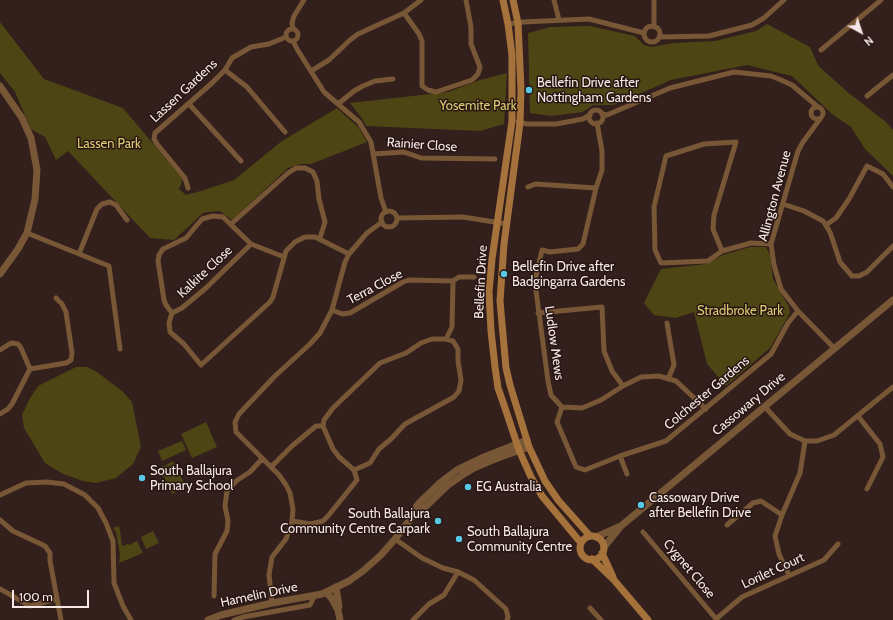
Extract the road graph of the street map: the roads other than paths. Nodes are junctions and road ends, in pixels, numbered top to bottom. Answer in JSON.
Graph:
{"nodes":[{"id":1,"x":304,"y":0,"type":"edge"},
{"id":2,"x":421,"y":0,"type":"edge"},
{"id":3,"x":466,"y":0,"type":"edge"},
{"id":4,"x":503,"y":0,"type":"edge"},
{"id":5,"x":513,"y":0,"type":"edge"},
{"id":6,"x":554,"y":0,"type":"edge"},
{"id":7,"x":654,"y":0,"type":"edge"},
{"id":8,"x":784,"y":0,"type":"edge"},
{"id":9,"x":881,"y":0,"type":"edge"},
{"id":10,"x":404,"y":13,"type":"junction"},
{"id":11,"x":560,"y":20,"type":"junction"},
{"id":12,"x":518,"y":23,"type":"junction"},
{"id":13,"x":508,"y":24,"type":"junction"},
{"id":14,"x":654,"y":27,"type":"junction"},
{"id":15,"x":293,"y":28,"type":"junction"},
{"id":16,"x":644,"y":33,"type":"junction"},
{"id":17,"x":286,"y":37,"type":"junction"},
{"id":18,"x":659,"y":37,"type":"junction"},
{"id":19,"x":293,"y":41,"type":"junction"},
{"id":20,"x":821,"y":50,"type":"dead end"},
{"id":21,"x":225,"y":70,"type":"junction"},
{"id":22,"x":311,"y":71,"type":"junction"},
{"id":23,"x":893,"y":75,"type":"edge"},
{"id":24,"x":393,"y":79,"type":"dead end"},
{"id":25,"x":0,"y":86,"type":"edge"},
{"id":26,"x":867,"y":96,"type":"dead end"},
{"id":27,"x":809,"y":100,"type":"junction"},
{"id":28,"x":189,"y":104,"type":"junction"},
{"id":29,"x":338,"y":104,"type":"junction"},
{"id":30,"x":818,"y":107,"type":"junction"},
{"id":31,"x":812,"y":110,"type":"junction"},
{"id":32,"x":602,"y":114,"type":"junction"},
{"id":33,"x":590,"y":115,"type":"junction"},
{"id":34,"x":817,"y":119,"type":"junction"},
{"id":35,"x":512,"y":121,"type":"junction"},
{"id":36,"x":520,"y":123,"type":"junction"},
{"id":37,"x":597,"y":123,"type":"junction"},
{"id":38,"x":285,"y":132,"type":"dead end"},
{"id":39,"x":373,"y":154,"type":"junction"},
{"id":40,"x":494,"y":159,"type":"dead end"},
{"id":41,"x":241,"y":161,"type":"dead end"},
{"id":42,"x":528,"y":187,"type":"dead end"},
{"id":43,"x":893,"y":187,"type":"edge"},
{"id":44,"x":188,"y":188,"type":"dead end"},
{"id":45,"x":596,"y":188,"type":"junction"},
{"id":46,"x":783,"y":204,"type":"junction"},
{"id":47,"x":386,"y":212,"type":"junction"},
{"id":48,"x":397,"y":218,"type":"junction"},
{"id":49,"x":127,"y":220,"type":"dead end"},
{"id":50,"x":382,"y":222,"type":"junction"},
{"id":51,"x":497,"y":223,"type":"junction"},
{"id":52,"x":231,"y":224,"type":"junction"},
{"id":53,"x":507,"y":224,"type":"junction"},
{"id":54,"x":826,"y":225,"type":"junction"},
{"id":55,"x":27,"y":233,"type":"junction"},
{"id":56,"x":320,"y":238,"type":"junction"},
{"id":57,"x":251,"y":244,"type":"junction"},
{"id":58,"x":771,"y":244,"type":"junction"},
{"id":59,"x":893,"y":246,"type":"edge"},
{"id":60,"x":722,"y":251,"type":"junction"},
{"id":61,"x":79,"y":254,"type":"junction"},
{"id":62,"x":350,"y":254,"type":"junction"},
{"id":63,"x":284,"y":257,"type":"junction"},
{"id":64,"x":0,"y":274,"type":"edge"},
{"id":65,"x":536,"y":276,"type":"dead end"},
{"id":66,"x":474,"y":277,"type":"dead end"},
{"id":67,"x":453,"y":281,"type":"junction"},
{"id":68,"x":535,"y":283,"type":"dead end"},
{"id":69,"x":56,"y":298,"type":"dead end"},
{"id":70,"x":893,"y":300,"type":"edge"},
{"id":71,"x":332,"y":310,"type":"junction"},
{"id":72,"x":798,"y":311,"type":"junction"},
{"id":73,"x":172,"y":312,"type":"junction"},
{"id":74,"x":538,"y":313,"type":"junction"},
{"id":75,"x":667,"y":323,"type":"dead end"},
{"id":76,"x":446,"y":339,"type":"junction"},
{"id":77,"x":834,"y":348,"type":"junction"},
{"id":78,"x":0,"y":350,"type":"edge"},
{"id":79,"x":120,"y":350,"type":"dead end"},
{"id":80,"x":30,"y":369,"type":"junction"},
{"id":81,"x":668,"y":379,"type":"junction"},
{"id":82,"x":623,"y":386,"type":"junction"},
{"id":83,"x":893,"y":386,"type":"edge"},
{"id":84,"x":765,"y":406,"type":"junction"},
{"id":85,"x":562,"y":407,"type":"junction"},
{"id":86,"x":706,"y":408,"type":"junction"},
{"id":87,"x":0,"y":414,"type":"edge"},
{"id":88,"x":858,"y":416,"type":"junction"},
{"id":89,"x":323,"y":426,"type":"junction"},
{"id":90,"x":805,"y":441,"type":"junction"},
{"id":91,"x":528,"y":443,"type":"junction"},
{"id":92,"x":518,"y":447,"type":"junction"},
{"id":93,"x":620,"y":456,"type":"junction"},
{"id":94,"x":262,"y":458,"type":"junction"},
{"id":95,"x":271,"y":467,"type":"junction"},
{"id":96,"x":354,"y":470,"type":"junction"},
{"id":97,"x":627,"y":474,"type":"dead end"},
{"id":98,"x":867,"y":489,"type":"dead end"},
{"id":99,"x":0,"y":494,"type":"edge"},
{"id":100,"x":782,"y":515,"type":"junction"},
{"id":101,"x":0,"y":520,"type":"edge"},
{"id":102,"x":292,"y":521,"type":"junction"},
{"id":103,"x":727,"y":525,"type":"dead end"},
{"id":104,"x":621,"y":526,"type":"junction"},
{"id":105,"x":643,"y":532,"type":"dead end"},
{"id":106,"x":593,"y":536,"type":"junction"},
{"id":107,"x":396,"y":539,"type":"junction"},
{"id":108,"x":581,"y":543,"type":"junction"},
{"id":109,"x":838,"y":544,"type":"dead end"},
{"id":110,"x":603,"y":550,"type":"junction"},
{"id":111,"x":592,"y":559,"type":"junction"},
{"id":112,"x":458,"y":572,"type":"junction"},
{"id":113,"x":789,"y":575,"type":"junction"},
{"id":114,"x":614,"y":580,"type":"junction"},
{"id":115,"x":336,"y":587,"type":"junction"},
{"id":116,"x":0,"y":589,"type":"edge"},
{"id":117,"x":326,"y":592,"type":"junction"},
{"id":118,"x":214,"y":596,"type":"dead end"},
{"id":119,"x":315,"y":596,"type":"junction"},
{"id":120,"x":57,"y":599,"type":"junction"},
{"id":121,"x":272,"y":603,"type":"junction"},
{"id":122,"x":590,"y":608,"type":"dead end"},
{"id":123,"x":338,"y":610,"type":"junction"},
{"id":124,"x":717,"y":619,"type":"edge"},
{"id":125,"x":62,"y":620,"type":"edge"},
{"id":126,"x":131,"y":620,"type":"edge"},
{"id":127,"x":208,"y":620,"type":"edge"},
{"id":128,"x":234,"y":620,"type":"edge"},
{"id":129,"x":340,"y":620,"type":"edge"},
{"id":130,"x":413,"y":620,"type":"edge"},
{"id":131,"x":507,"y":620,"type":"edge"},
{"id":132,"x":601,"y":620,"type":"edge"},
{"id":133,"x":648,"y":620,"type":"edge"}],
"edges":[{"from":1,"to":15,"type":"street"},
{"from":2,"to":10,"type":"street"},
{"from":3,"to":10,"type":"street"},
{"from":4,"to":13,"type":"main road","name":"Bellefin Drive"},
{"from":5,"to":12,"type":"main road","name":"Bellefin Drive"},
{"from":6,"to":11,"type":"street"},
{"from":7,"to":14,"type":"street"},
{"from":8,"to":18,"type":"street"},
{"from":9,"to":20,"type":"street"},
{"from":10,"to":22,"type":"street"},
{"from":11,"to":12,"type":"street"},
{"from":11,"to":16,"type":"street"},
{"from":12,"to":13,"type":"street"},
{"from":12,"to":36,"type":"main road","name":"Bellefin Drive"},
{"from":13,"to":35,"type":"main road","name":"Bellefin Drive"},
{"from":14,"to":16,"type":"street"},
{"from":14,"to":18,"type":"street"},
{"from":15,"to":17,"type":"street"},
{"from":15,"to":19,"type":"street"},
{"from":16,"to":18,"type":"street"},
{"from":17,"to":19,"type":"street"},
{"from":17,"to":21,"type":"street","name":"Lassen Gardens"},
{"from":19,"to":22,"type":"street"},
{"from":21,"to":28,"type":"street","name":"Lassen Gardens"},
{"from":21,"to":38,"type":"street"},
{"from":22,"to":29,"type":"street"},
{"from":23,"to":26,"type":"street"},
{"from":24,"to":29,"type":"street"},
{"from":25,"to":55,"type":"street"},
{"from":27,"to":30,"type":"street"},
{"from":27,"to":31,"type":"street"},
{"from":27,"to":32,"type":"street"},
{"from":28,"to":41,"type":"street"},
{"from":28,"to":44,"type":"street","name":"Lassen Gardens"},
{"from":29,"to":39,"type":"street"},
{"from":30,"to":31,"type":"street"},
{"from":30,"to":34,"type":"street"},
{"from":31,"to":34,"type":"street"},
{"from":32,"to":33,"type":"street"},
{"from":32,"to":37,"type":"street"},
{"from":33,"to":36,"type":"street"},
{"from":33,"to":37,"type":"street"},
{"from":34,"to":46,"type":"street","name":"Allington Avenue"},
{"from":35,"to":36,"type":"street"},
{"from":35,"to":51,"type":"main road","name":"Bellefin Drive"},
{"from":36,"to":53,"type":"main road","name":"Bellefin Drive"},
{"from":37,"to":45,"type":"street"},
{"from":39,"to":40,"type":"street","name":"Rainier Close"},
{"from":39,"to":47,"type":"street"},
{"from":42,"to":45,"type":"street"},
{"from":43,"to":54,"type":"street"},
{"from":45,"to":65,"type":"street"},
{"from":46,"to":54,"type":"street"},
{"from":46,"to":58,"type":"street","name":"Allington Avenue"},
{"from":47,"to":48,"type":"street"},
{"from":47,"to":50,"type":"street"},
{"from":48,"to":50,"type":"street"},
{"from":48,"to":51,"type":"street"},
{"from":49,"to":61,"type":"street"},
{"from":50,"to":62,"type":"street"},
{"from":51,"to":53,"type":"street"},
{"from":51,"to":92,"type":"main road","name":"Bellefin Drive"},
{"from":52,"to":56,"type":"street"},
{"from":52,"to":57,"type":"street"},
{"from":52,"to":73,"type":"street","name":"Kalkite Close"},
{"from":53,"to":91,"type":"main road","name":"Bellefin Drive"},
{"from":54,"to":59,"type":"street"},
{"from":55,"to":61,"type":"street"},
{"from":55,"to":64,"type":"street"},
{"from":56,"to":62,"type":"street"},
{"from":56,"to":63,"type":"street"},
{"from":57,"to":63,"type":"street"},
{"from":57,"to":73,"type":"street","name":"Kalkite Close"},
{"from":58,"to":60,"type":"street"},
{"from":58,"to":72,"type":"street","name":"Allington Avenue"},
{"from":60,"to":60,"type":"street"},
{"from":61,"to":79,"type":"street"},
{"from":62,"to":71,"type":"street"},
{"from":63,"to":73,"type":"street","name":"Kalkite Close"},
{"from":66,"to":67,"type":"street","name":"Terra Close"},
{"from":67,"to":71,"type":"street","name":"Terra Close"},
{"from":67,"to":76,"type":"street"},
{"from":68,"to":74,"type":"street","name":"Ludlow Mews"},
{"from":69,"to":80,"type":"street"},
{"from":70,"to":77,"type":"street","name":"Cassowary Drive"},
{"from":71,"to":94,"type":"street"},
{"from":72,"to":77,"type":"street","name":"Allington Avenue"},
{"from":72,"to":86,"type":"street","name":"Colchester Gardens"},
{"from":74,"to":82,"type":"street"},
{"from":74,"to":85,"type":"street","name":"Ludlow Mews"},
{"from":75,"to":81,"type":"street"},
{"from":76,"to":89,"type":"street"},
{"from":76,"to":96,"type":"street"},
{"from":77,"to":84,"type":"street","name":"Cassowary Drive"},
{"from":78,"to":80,"type":"street"},
{"from":80,"to":87,"type":"street"},
{"from":81,"to":82,"type":"street"},
{"from":81,"to":86,"type":"street"},
{"from":82,"to":85,"type":"street"},
{"from":83,"to":88,"type":"street"},
{"from":84,"to":90,"type":"street"},
{"from":84,"to":104,"type":"street","name":"Cassowary Drive"},
{"from":85,"to":93,"type":"street","name":"Colchester Gardens"},
{"from":86,"to":93,"type":"street","name":"Colchester Gardens"},
{"from":88,"to":90,"type":"street"},
{"from":88,"to":98,"type":"street"},
{"from":89,"to":95,"type":"street"},
{"from":89,"to":96,"type":"street"},
{"from":90,"to":100,"type":"street"},
{"from":91,"to":92,"type":"street","name":"Hamelin Drive"},
{"from":91,"to":106,"type":"main road","name":"Bellefin Drive"},
{"from":92,"to":107,"type":"street","name":"Hamelin Drive"},
{"from":92,"to":108,"type":"main road","name":"Bellefin Drive"},
{"from":93,"to":97,"type":"street"},
{"from":94,"to":95,"type":"street"},
{"from":94,"to":118,"type":"street"},
{"from":95,"to":102,"type":"street"},
{"from":96,"to":102,"type":"street"},
{"from":99,"to":126,"type":"street"},
{"from":100,"to":103,"type":"street"},
{"from":100,"to":113,"type":"street"},
{"from":101,"to":120,"type":"street"},
{"from":102,"to":121,"type":"street"},
{"from":104,"to":106,"type":"street","name":"Cassowary Drive"},
{"from":104,"to":110,"type":"street","name":"Cassowary Drive"},
{"from":105,"to":124,"type":"street","name":"Cygnet Close"},
{"from":106,"to":108,"type":"main road"},
{"from":106,"to":110,"type":"main road"},
{"from":107,"to":112,"type":"street"},
{"from":107,"to":115,"type":"street","name":"Hamelin Drive"},
{"from":108,"to":111,"type":"main road"},
{"from":109,"to":113,"type":"street","name":"Lorilet Court"},
{"from":110,"to":111,"type":"main road"},
{"from":110,"to":114,"type":"main road"},
{"from":111,"to":114,"type":"main road"},
{"from":112,"to":130,"type":"street"},
{"from":112,"to":131,"type":"street"},
{"from":113,"to":124,"type":"street","name":"Lorilet Court"},
{"from":114,"to":133,"type":"main road"},
{"from":115,"to":117,"type":"street","name":"Hamelin Drive"},
{"from":115,"to":123,"type":"street"},
{"from":116,"to":120,"type":"street"},
{"from":117,"to":119,"type":"street","name":"Hamelin Drive"},
{"from":117,"to":123,"type":"street"},
{"from":119,"to":121,"type":"street","name":"Hamelin Drive"},
{"from":119,"to":128,"type":"street","name":"Hamelin Drive"},
{"from":120,"to":125,"type":"street"},
{"from":121,"to":127,"type":"street","name":"Hamelin Drive"},
{"from":122,"to":132,"type":"street"},
{"from":123,"to":129,"type":"street"}]}
